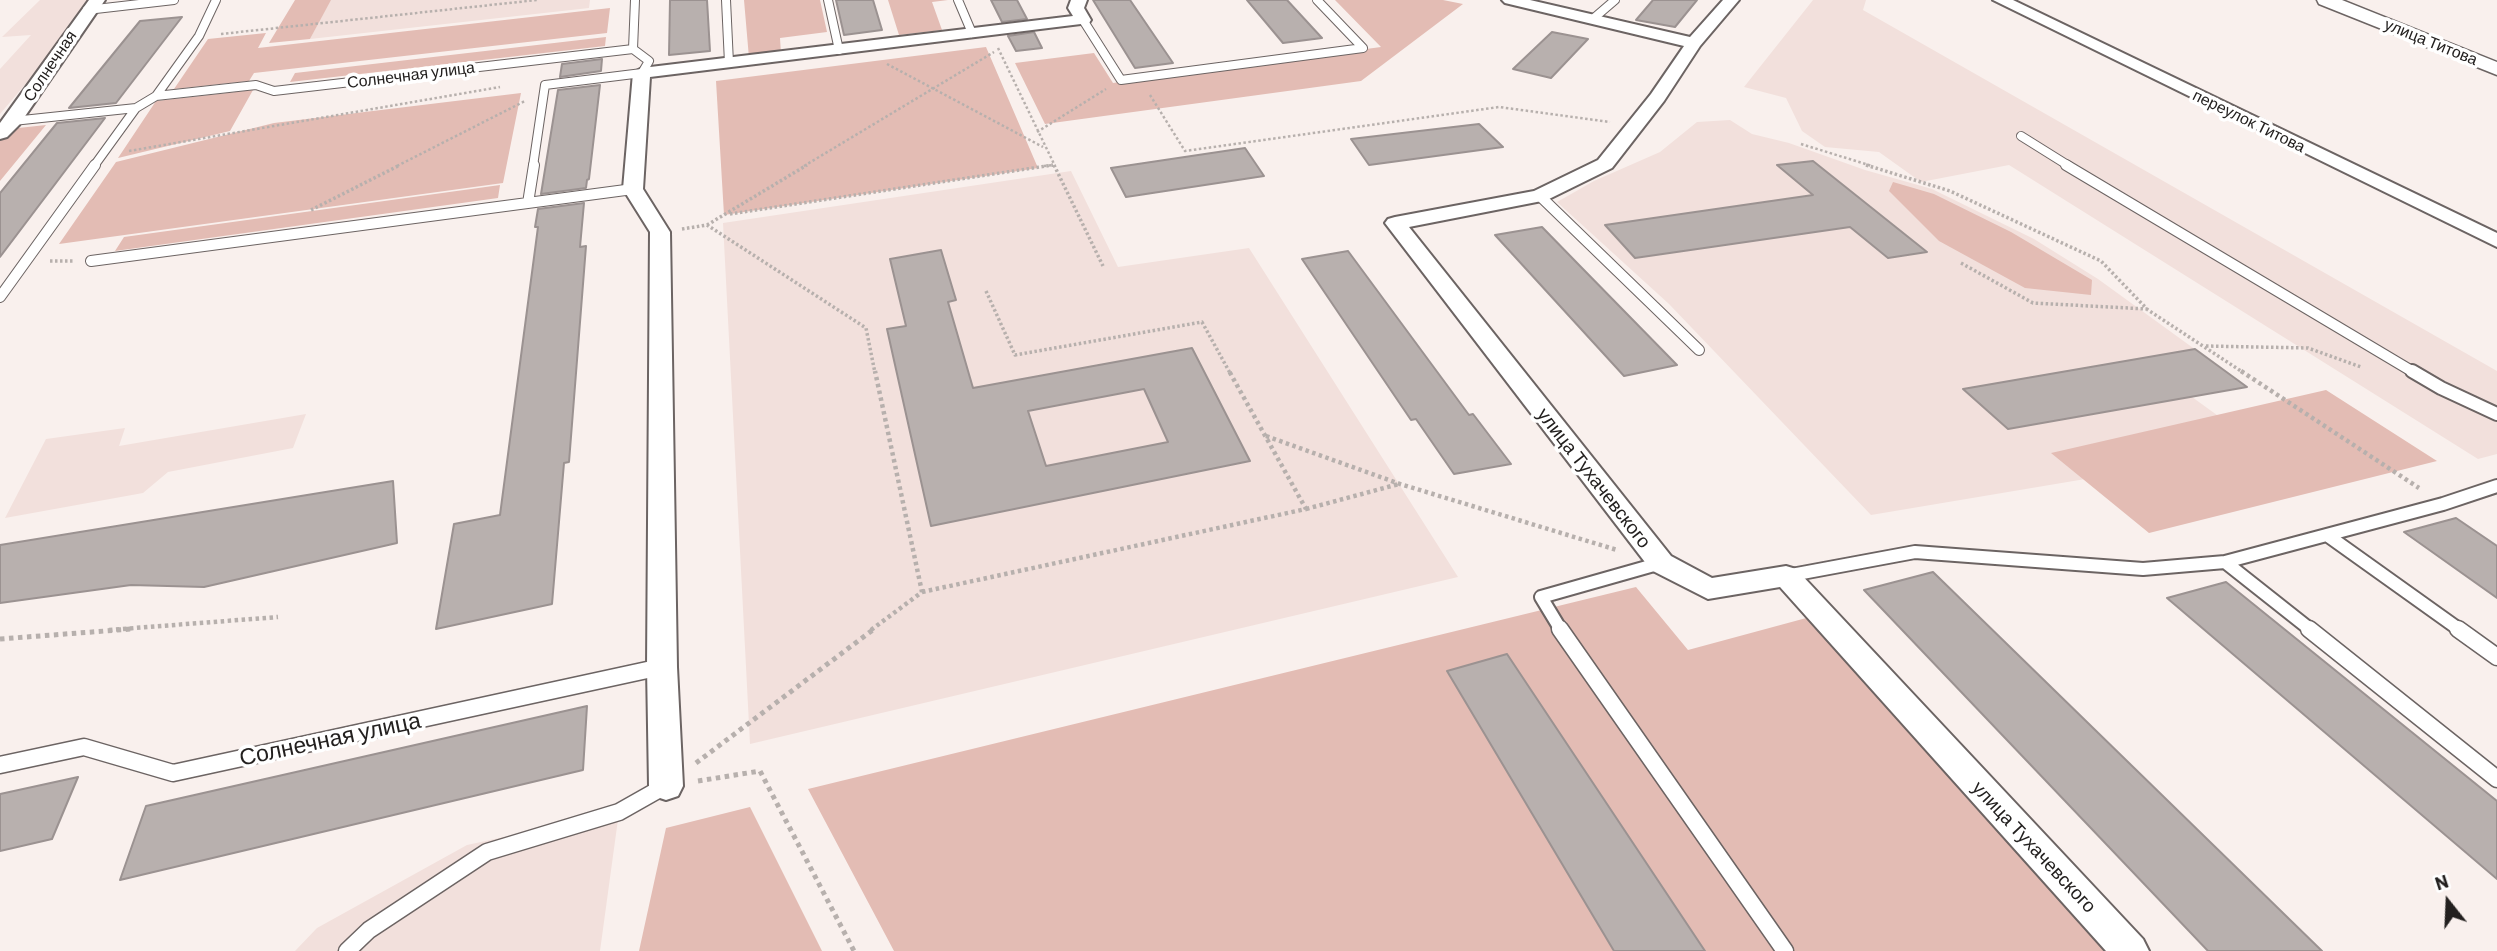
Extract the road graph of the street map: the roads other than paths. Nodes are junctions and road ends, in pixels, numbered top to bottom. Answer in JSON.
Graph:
{"nodes":[{"id":1,"x":174,"y":0,"type":"edge"},
{"id":2,"x":216,"y":0,"type":"edge"},
{"id":3,"x":635,"y":0,"type":"edge"},
{"id":4,"x":726,"y":0,"type":"edge"},
{"id":5,"x":828,"y":0,"type":"edge"},
{"id":6,"x":958,"y":0,"type":"edge"},
{"id":7,"x":1079,"y":0,"type":"edge"},
{"id":8,"x":1317,"y":0,"type":"edge"},
{"id":9,"x":1510,"y":0,"type":"edge"},
{"id":10,"x":1615,"y":0,"type":"edge"},
{"id":11,"x":1731,"y":0,"type":"edge"},
{"id":12,"x":2001,"y":0,"type":"edge"},
{"id":13,"x":2326,"y":0,"type":"edge"},
{"id":14,"x":92,"y":5,"type":"edge"},
{"id":15,"x":1594,"y":18,"type":"junction"},
{"id":16,"x":1083,"y":20,"type":"junction"},
{"id":17,"x":972,"y":33,"type":"junction"},
{"id":18,"x":1694,"y":43,"type":"junction"},
{"id":19,"x":848,"y":48,"type":"junction"},
{"id":20,"x":633,"y":49,"type":"junction"},
{"id":21,"x":729,"y":63,"type":"junction"},
{"id":22,"x":2497,"y":69,"type":"edge"},
{"id":23,"x":642,"y":74,"type":"junction"},
{"id":24,"x":156,"y":96,"type":"junction"},
{"id":25,"x":136,"y":108,"type":"junction"},
{"id":26,"x":6,"y":127,"type":"edge"},
{"id":27,"x":2021,"y":136,"type":"dead end"},
{"id":28,"x":633,"y":190,"type":"junction"},
{"id":29,"x":1540,"y":196,"type":"junction"},
{"id":30,"x":527,"y":203,"type":"junction"},
{"id":31,"x":2497,"y":242,"type":"edge"},
{"id":32,"x":92,"y":261,"type":"road end"},
{"id":33,"x":0,"y":297,"type":"edge"},
{"id":34,"x":1699,"y":350,"type":"dead end"},
{"id":35,"x":2497,"y":414,"type":"edge"},
{"id":36,"x":2497,"y":486,"type":"edge"},
{"id":37,"x":2327,"y":535,"type":"junction"},
{"id":38,"x":2225,"y":562,"type":"junction"},
{"id":39,"x":1661,"y":563,"type":"junction"},
{"id":40,"x":1786,"y":576,"type":"junction"},
{"id":41,"x":2497,"y":657,"type":"edge"},
{"id":42,"x":662,"y":667,"type":"junction"},
{"id":43,"x":0,"y":765,"type":"edge"},
{"id":44,"x":2497,"y":779,"type":"edge"},
{"id":45,"x":666,"y":786,"type":"joint"},
{"id":46,"x":348,"y":951,"type":"edge"},
{"id":47,"x":1785,"y":951,"type":"edge"},
{"id":48,"x":2130,"y":951,"type":"edge"}],
"edges":[{"from":1,"to":14,"type":"lane","name":"Солнечная"},
{"from":2,"to":24,"type":"lane","name":"Солнечная улица"},
{"from":3,"to":20,"type":"lane"},
{"from":4,"to":21,"type":"lane"},
{"from":5,"to":19,"type":"lane"},
{"from":6,"to":17,"type":"lane"},
{"from":7,"to":16,"type":"street"},
{"from":8,"to":16,"type":"lane"},
{"from":9,"to":15,"type":"street"},
{"from":10,"to":15,"type":"lane"},
{"from":11,"to":18,"type":"street","name":"улица Тухачевского"},
{"from":12,"to":31,"type":"street","name":"переулок Титова"},
{"from":13,"to":22,"type":"street","name":"улица Титова"},
{"from":14,"to":26,"type":"street","name":"Солнечная"},
{"from":15,"to":18,"type":"street"},
{"from":16,"to":17,"type":"street"},
{"from":17,"to":19,"type":"street"},
{"from":18,"to":29,"type":"street","name":"улица Тухачевского"},
{"from":19,"to":21,"type":"street"},
{"from":20,"to":23,"type":"lane"},
{"from":20,"to":24,"type":"lane","name":"Солнечная улица"},
{"from":21,"to":23,"type":"street"},
{"from":23,"to":28,"type":"street"},
{"from":23,"to":30,"type":"lane"},
{"from":24,"to":25,"type":"lane","name":"Солнечная улица"},
{"from":25,"to":26,"type":"lane"},
{"from":25,"to":33,"type":"lane","name":"Солнечная улица"},
{"from":27,"to":35,"type":"lane"},
{"from":28,"to":30,"type":"lane"},
{"from":28,"to":42,"type":"street"},
{"from":29,"to":34,"type":"lane"},
{"from":29,"to":39,"type":"street","name":"улица Тухачевского"},
{"from":30,"to":32,"type":"lane"},
{"from":36,"to":37,"type":"lane"},
{"from":37,"to":38,"type":"lane"},
{"from":37,"to":41,"type":"lane"},
{"from":38,"to":40,"type":"lane"},
{"from":38,"to":44,"type":"lane"},
{"from":39,"to":40,"type":"street","name":"улица Тухачевского"},
{"from":39,"to":47,"type":"lane"},
{"from":40,"to":48,"type":"street","name":"улица Тухачевского"},
{"from":42,"to":43,"type":"lane","name":"Солнечная улица"},
{"from":42,"to":45,"type":"street"},
{"from":45,"to":46,"type":"lane"}]}
